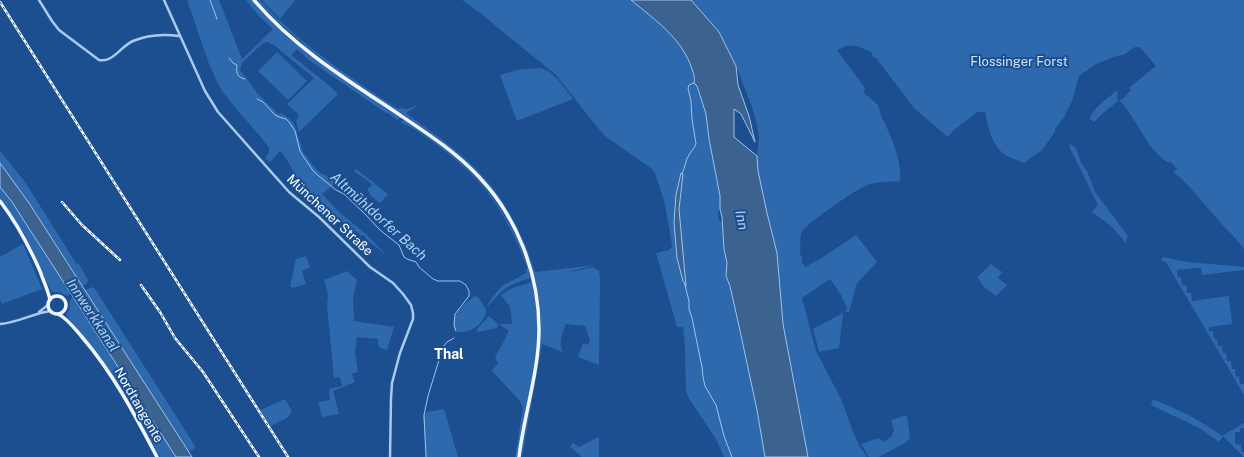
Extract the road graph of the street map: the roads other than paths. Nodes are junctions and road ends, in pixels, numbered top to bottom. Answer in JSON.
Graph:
{"nodes":[{"id":1,"x":39,"y":0,"type":"edge"},
{"id":2,"x":164,"y":0,"type":"edge"},
{"id":3,"x":254,"y":0,"type":"edge"},
{"id":4,"x":176,"y":29,"type":"junction"},
{"id":5,"x":169,"y":34,"type":"junction"},
{"id":6,"x":179,"y":36,"type":"junction"},
{"id":7,"x":0,"y":201,"type":"edge"},
{"id":8,"x":46,"y":285,"type":"junction"},
{"id":9,"x":55,"y":296,"type":"junction"},
{"id":10,"x":50,"y":300,"type":"junction"},
{"id":11,"x":48,"y":305,"type":"junction"},
{"id":12,"x":64,"y":310,"type":"junction"},
{"id":13,"x":51,"y":311,"type":"junction"},
{"id":14,"x":37,"y":314,"type":"junction"},
{"id":15,"x":58,"y":314,"type":"junction"},
{"id":16,"x":0,"y":324,"type":"edge"},
{"id":17,"x":72,"y":326,"type":"junction"},
{"id":18,"x":157,"y":457,"type":"edge"},
{"id":19,"x":390,"y":457,"type":"edge"},
{"id":20,"x":519,"y":457,"type":"edge"}],
"edges":[{"from":1,"to":5,"type":"street"},
{"from":2,"to":4,"type":"street","name":"Münchener Straße"},
{"from":3,"to":20,"type":"main road"},
{"from":4,"to":5,"type":"street"},
{"from":4,"to":6,"type":"street","name":"Münchener Straße"},
{"from":5,"to":6,"type":"street"},
{"from":6,"to":19,"type":"street","name":"Münchener Straße"},
{"from":7,"to":8,"type":"main road","name":"Nordtangente"},
{"from":8,"to":9,"type":"main road","name":"Nordtangente"},
{"from":8,"to":10,"type":"main road","name":"Nordtangente"},
{"from":9,"to":10,"type":"main road"},
{"from":9,"to":12,"type":"main road","name":"Nordtangente"},
{"from":10,"to":11,"type":"main road"},
{"from":11,"to":13,"type":"main road"},
{"from":11,"to":14,"type":"street"},
{"from":12,"to":15,"type":"main road"},
{"from":12,"to":17,"type":"main road","name":"Nordtangente"},
{"from":13,"to":14,"type":"street"},
{"from":13,"to":15,"type":"main road","name":"Nordtangente"},
{"from":14,"to":16,"type":"street"},
{"from":15,"to":17,"type":"main road","name":"Nordtangente"},
{"from":17,"to":18,"type":"main road","name":"Nordtangente"}]}
